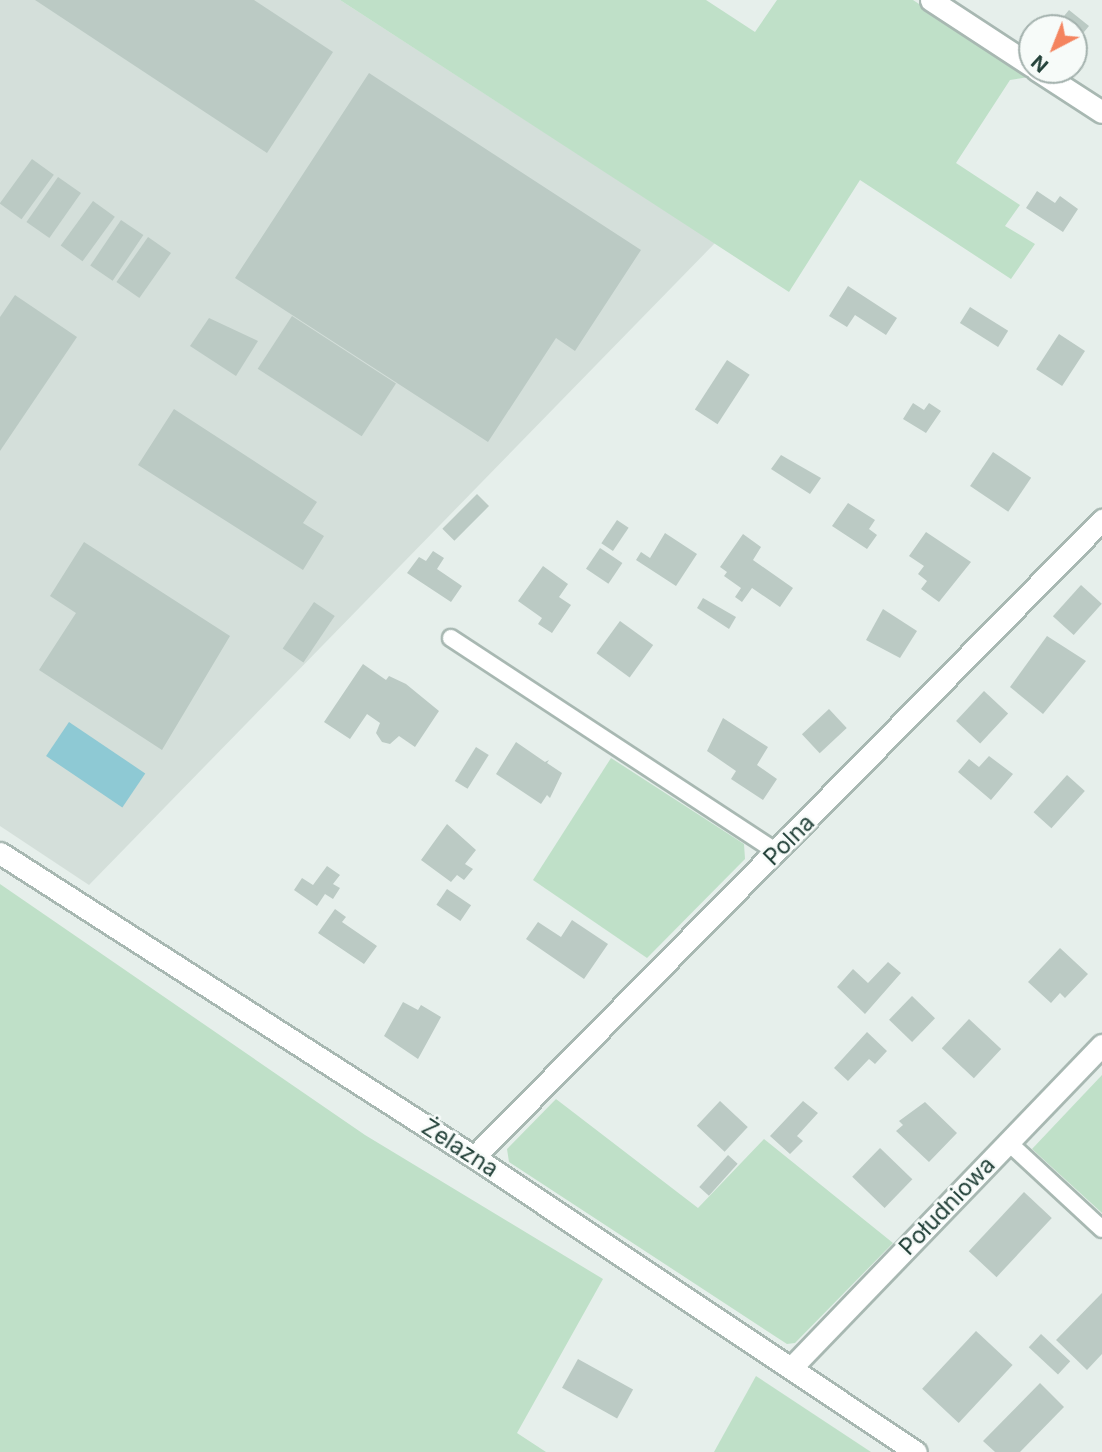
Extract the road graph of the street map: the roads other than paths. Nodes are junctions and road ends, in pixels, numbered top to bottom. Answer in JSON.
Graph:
{"nodes":[{"id":1,"x":931,"y":0,"type":"edge"},
{"id":2,"x":1018,"y":57,"type":"edge"},
{"id":3,"x":1059,"y":84,"type":"edge"},
{"id":4,"x":1102,"y":112,"type":"edge"},
{"id":5,"x":1102,"y":520,"type":"edge"},
{"id":6,"x":451,"y":638,"type":"dead end"},
{"id":7,"x":777,"y":852,"type":"junction"},
{"id":8,"x":0,"y":853,"type":"edge"},
{"id":9,"x":1102,"y":1045,"type":"edge"},
{"id":10,"x":1008,"y":1142,"type":"junction"},
{"id":11,"x":474,"y":1157,"type":"junction"},
{"id":12,"x":1102,"y":1229,"type":"edge"},
{"id":13,"x":792,"y":1367,"type":"junction"},
{"id":14,"x":916,"y":1452,"type":"edge"}],
"edges":[{"from":1,"to":2,"type":"street"},
{"from":3,"to":4,"type":"street"},
{"from":5,"to":7,"type":"street","name":"Polna"},
{"from":6,"to":7,"type":"lane"},
{"from":7,"to":11,"type":"street","name":"Polna"},
{"from":8,"to":11,"type":"street","name":"Żelazna"},
{"from":9,"to":10,"type":"street","name":"Południowa"},
{"from":10,"to":12,"type":"lane"},
{"from":10,"to":13,"type":"street","name":"Południowa"},
{"from":11,"to":13,"type":"street","name":"Żelazna"},
{"from":13,"to":14,"type":"street","name":"Żelazna"}]}
